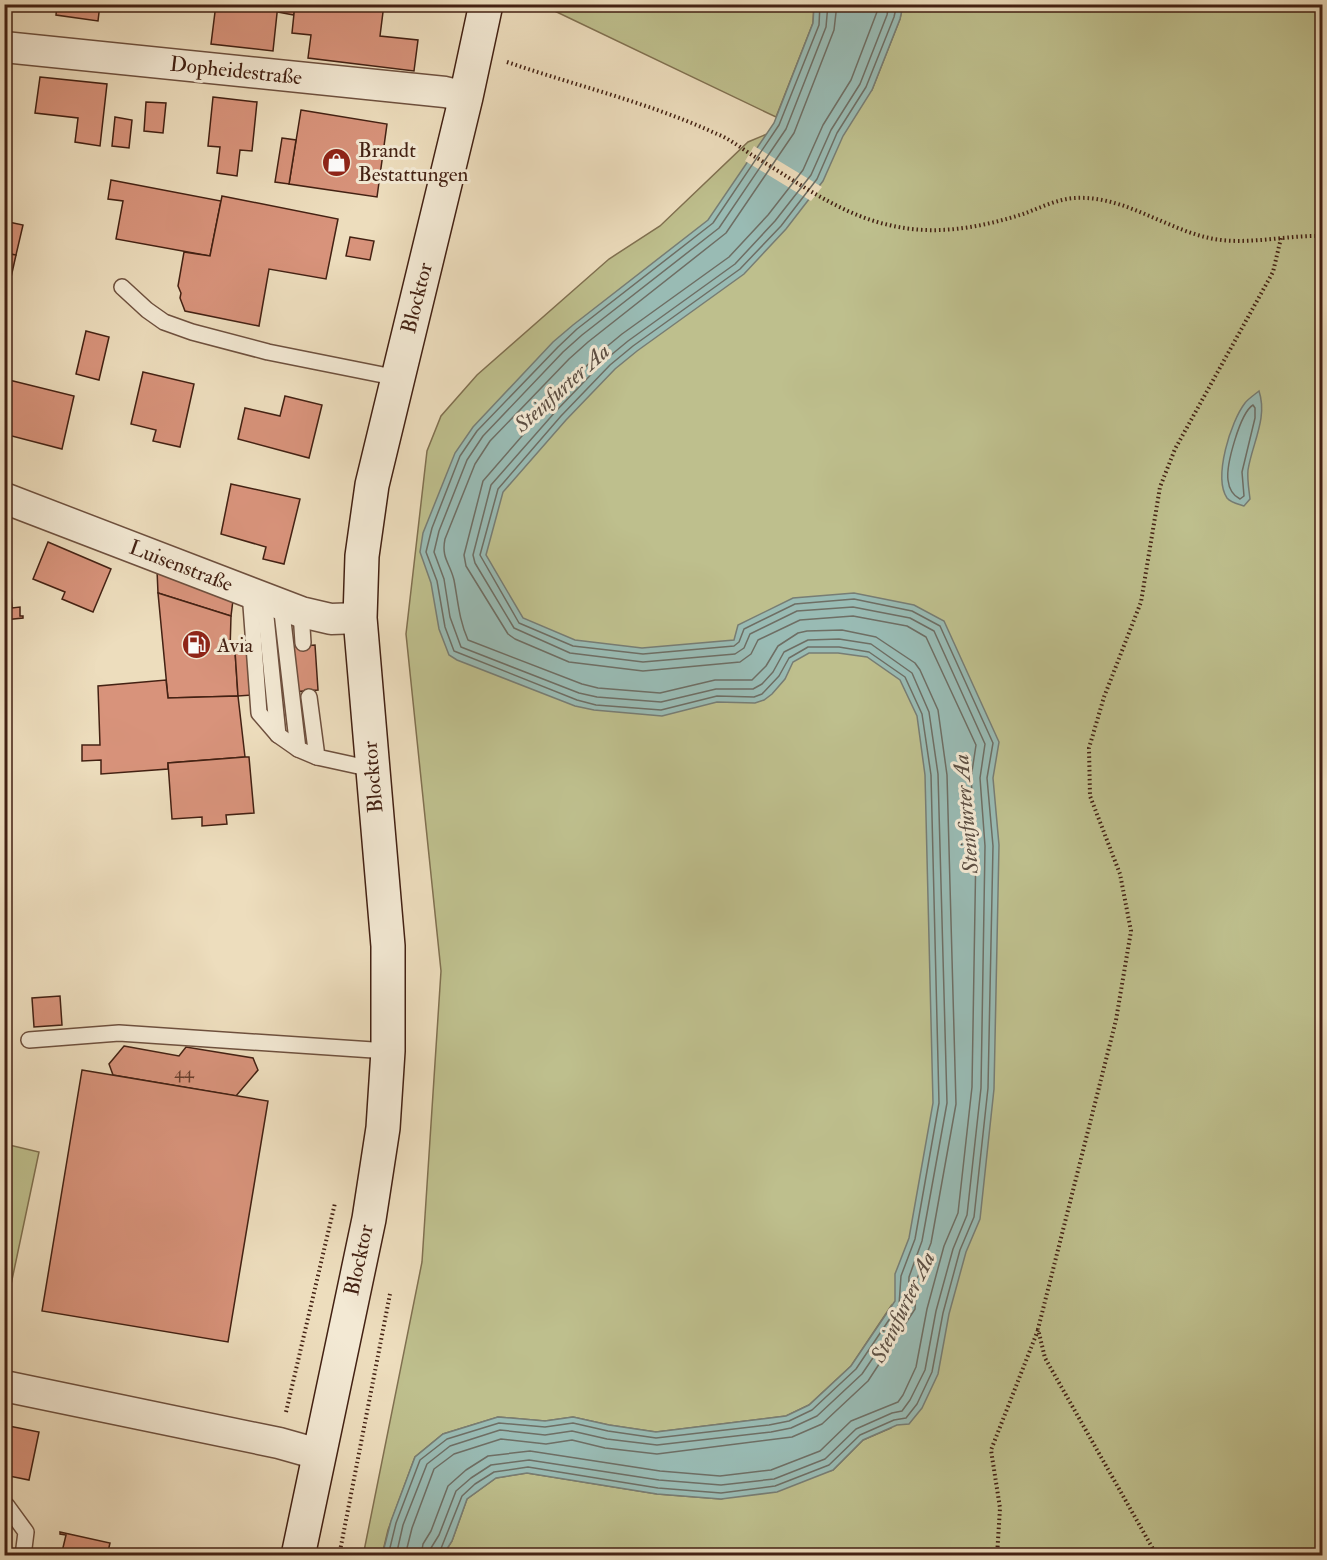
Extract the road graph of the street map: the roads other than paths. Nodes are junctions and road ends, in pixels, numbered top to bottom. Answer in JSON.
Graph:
{"nodes":[{"id":1,"x":486,"y":4,"type":"edge"},
{"id":2,"x":4,"y":47,"type":"edge"},
{"id":3,"x":466,"y":97,"type":"junction"},
{"id":4,"x":122,"y":287,"type":"dead end"},
{"id":5,"x":398,"y":378,"type":"junction"},
{"id":6,"x":4,"y":498,"type":"edge"},
{"id":7,"x":274,"y":601,"type":"junction"},
{"id":8,"x":360,"y":618,"type":"junction"},
{"id":9,"x":303,"y":643,"type":"dead end"},
{"id":10,"x":309,"y":697,"type":"dead end"},
{"id":11,"x":298,"y":749,"type":"junction"},
{"id":12,"x":316,"y":757,"type":"junction"},
{"id":13,"x":372,"y":769,"type":"junction"},
{"id":14,"x":29,"y":1040,"type":"dead end"},
{"id":15,"x":388,"y":1051,"type":"junction"},
{"id":16,"x":4,"y":1386,"type":"edge"},
{"id":17,"x":318,"y":1454,"type":"junction"},
{"id":18,"x":4,"y":1506,"type":"edge"},
{"id":19,"x":23,"y":1556,"type":"edge"},
{"id":20,"x":298,"y":1556,"type":"edge"}],
"edges":[{"from":1,"to":3,"type":"main road","name":"Blocktor"},
{"from":2,"to":3,"type":"street","name":"Dopheidestraße"},
{"from":3,"to":5,"type":"main road","name":"Blocktor"},
{"from":4,"to":5,"type":"lane"},
{"from":5,"to":8,"type":"main road","name":"Blocktor"},
{"from":6,"to":7,"type":"street","name":"Luisenstraße"},
{"from":7,"to":8,"type":"street","name":"Luisenstraße"},
{"from":7,"to":9,"type":"lane"},
{"from":7,"to":11,"type":"lane"},
{"from":7,"to":11,"type":"lane"},
{"from":8,"to":13,"type":"main road","name":"Blocktor"},
{"from":10,"to":12,"type":"lane"},
{"from":11,"to":12,"type":"lane"},
{"from":12,"to":13,"type":"lane"},
{"from":13,"to":15,"type":"main road","name":"Blocktor"},
{"from":14,"to":15,"type":"lane"},
{"from":15,"to":17,"type":"main road","name":"Blocktor"},
{"from":16,"to":17,"type":"street"},
{"from":17,"to":20,"type":"main road","name":"Blocktor"},
{"from":18,"to":19,"type":"lane"}]}
